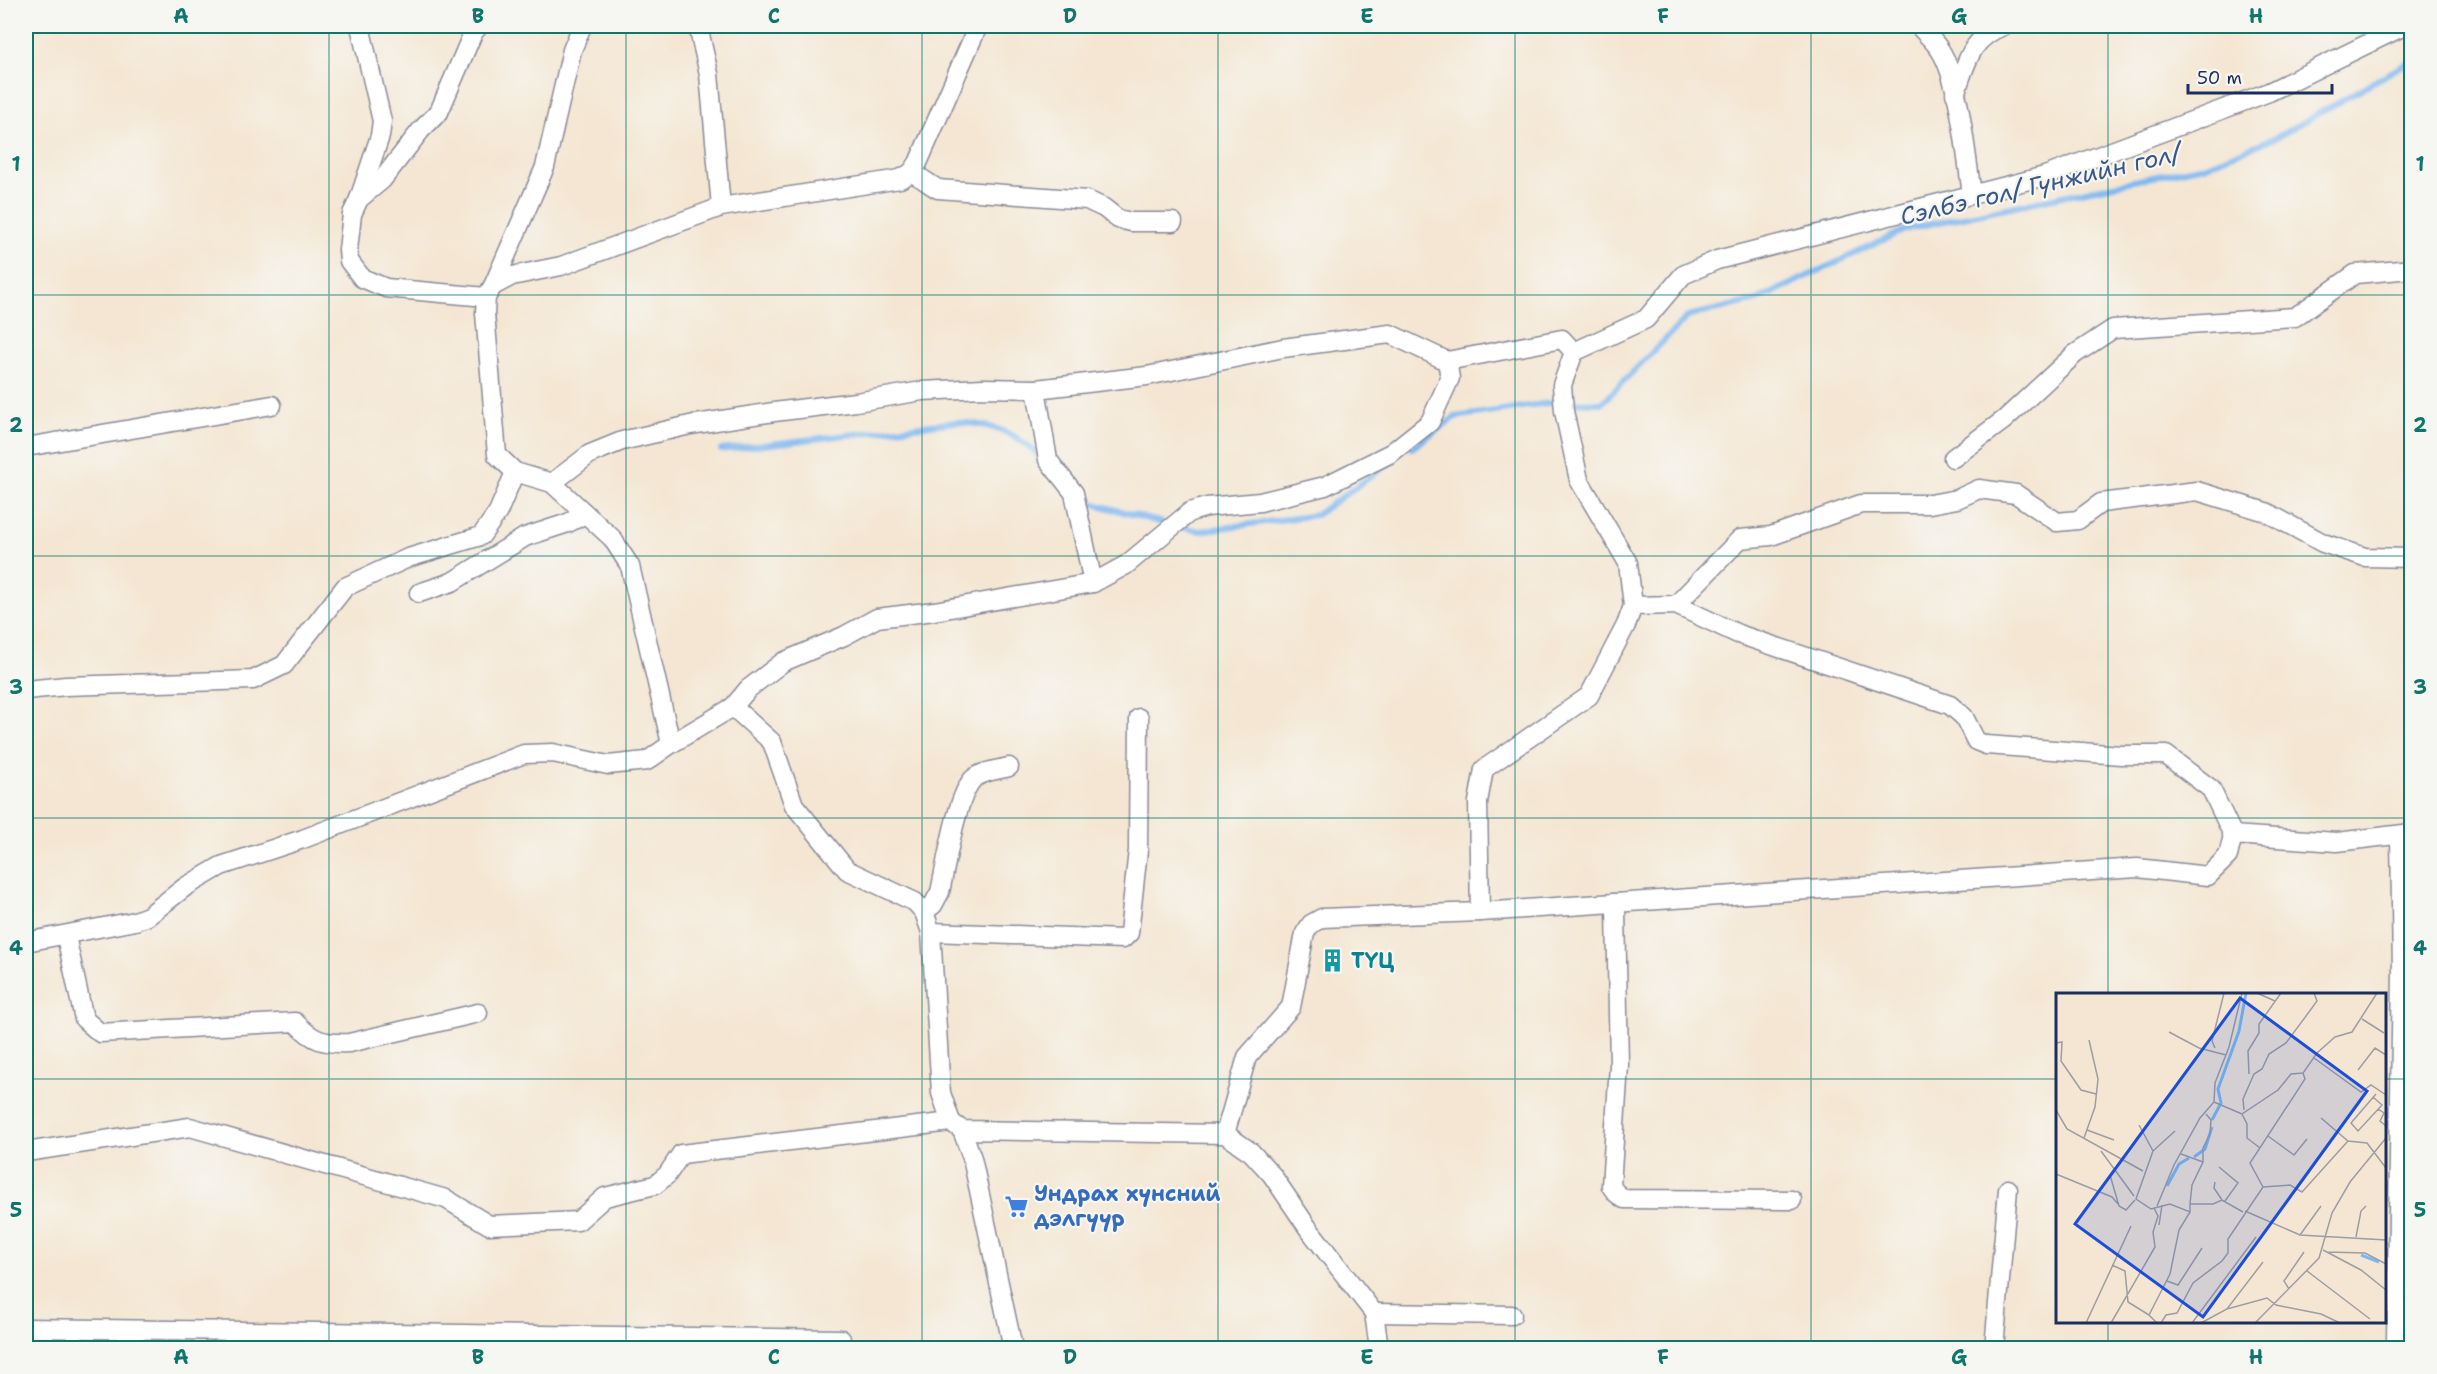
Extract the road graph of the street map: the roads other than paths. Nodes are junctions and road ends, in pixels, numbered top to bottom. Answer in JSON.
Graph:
{"nodes":[{"id":1,"x":360,"y":26,"type":"edge"},
{"id":2,"x":479,"y":26,"type":"edge"},
{"id":3,"x":582,"y":26,"type":"edge"},
{"id":4,"x":698,"y":26,"type":"edge"},
{"id":5,"x":978,"y":26,"type":"edge"},
{"id":6,"x":1919,"y":26,"type":"edge"},
{"id":7,"x":2003,"y":26,"type":"edge"},
{"id":8,"x":2404,"y":26,"type":"edge"},
{"id":9,"x":1955,"y":94,"type":"junction"},
{"id":10,"x":911,"y":173,"type":"junction"},
{"id":11,"x":1972,"y":194,"type":"junction"},
{"id":12,"x":359,"y":199,"type":"junction"},
{"id":13,"x":721,"y":207,"type":"junction"},
{"id":14,"x":1173,"y":222,"type":"dead end"},
{"id":15,"x":2412,"y":269,"type":"edge"},
{"id":16,"x":490,"y":291,"type":"junction"},
{"id":17,"x":1574,"y":352,"type":"junction"},
{"id":18,"x":1447,"y":361,"type":"junction"},
{"id":19,"x":1036,"y":389,"type":"junction"},
{"id":20,"x":272,"y":405,"type":"dead end"},
{"id":21,"x":26,"y":447,"type":"edge"},
{"id":22,"x":1953,"y":458,"type":"dead end"},
{"id":23,"x":515,"y":472,"type":"junction"},
{"id":24,"x":552,"y":483,"type":"junction"},
{"id":25,"x":585,"y":514,"type":"junction"},
{"id":26,"x":2412,"y":558,"type":"edge"},
{"id":27,"x":1093,"y":583,"type":"junction"},
{"id":28,"x":418,"y":593,"type":"dead end"},
{"id":29,"x":1676,"y":605,"type":"junction"},
{"id":30,"x":1633,"y":606,"type":"junction"},
{"id":31,"x":26,"y":690,"type":"edge"},
{"id":32,"x":733,"y":707,"type":"junction"},
{"id":33,"x":1139,"y":718,"type":"dead end"},
{"id":34,"x":671,"y":744,"type":"junction"},
{"id":35,"x":1009,"y":768,"type":"dead end"},
{"id":36,"x":2406,"y":834,"type":"edge"},
{"id":37,"x":2233,"y":835,"type":"junction"},
{"id":38,"x":1613,"y":903,"type":"junction"},
{"id":39,"x":924,"y":912,"type":"junction"},
{"id":40,"x":1480,"y":912,"type":"junction"},
{"id":41,"x":931,"y":932,"type":"junction"},
{"id":42,"x":66,"y":936,"type":"junction"},
{"id":43,"x":26,"y":942,"type":"edge"},
{"id":44,"x":2407,"y":973,"type":"edge"},
{"id":45,"x":478,"y":1013,"type":"dead end"},
{"id":46,"x":956,"y":1126,"type":"junction"},
{"id":47,"x":1225,"y":1134,"type":"junction"},
{"id":48,"x":26,"y":1152,"type":"edge"},
{"id":49,"x":2008,"y":1189,"type":"dead end"},
{"id":50,"x":1792,"y":1200,"type":"dead end"},
{"id":51,"x":1374,"y":1313,"type":"junction"},
{"id":52,"x":1512,"y":1315,"type":"dead end"},
{"id":53,"x":26,"y":1328,"type":"edge"},
{"id":54,"x":841,"y":1339,"type":"dead end"},
{"id":55,"x":1013,"y":1348,"type":"edge"},
{"id":56,"x":1379,"y":1348,"type":"edge"},
{"id":57,"x":1994,"y":1348,"type":"edge"},
{"id":58,"x":2398,"y":1348,"type":"edge"}],
"edges":[{"from":1,"to":12,"type":"street"},
{"from":2,"to":12,"type":"street"},
{"from":3,"to":16,"type":"street"},
{"from":4,"to":13,"type":"street"},
{"from":5,"to":10,"type":"street"},
{"from":6,"to":9,"type":"street"},
{"from":7,"to":9,"type":"street"},
{"from":8,"to":11,"type":"street"},
{"from":9,"to":11,"type":"street"},
{"from":10,"to":13,"type":"street"},
{"from":10,"to":14,"type":"street"},
{"from":11,"to":17,"type":"street"},
{"from":12,"to":16,"type":"street"},
{"from":13,"to":16,"type":"street"},
{"from":15,"to":22,"type":"street"},
{"from":16,"to":23,"type":"street"},
{"from":17,"to":18,"type":"street"},
{"from":17,"to":30,"type":"street"},
{"from":18,"to":19,"type":"street"},
{"from":18,"to":27,"type":"street"},
{"from":19,"to":24,"type":"street"},
{"from":19,"to":27,"type":"street"},
{"from":20,"to":21,"type":"street"},
{"from":23,"to":24,"type":"street"},
{"from":23,"to":31,"type":"street"},
{"from":24,"to":25,"type":"street"},
{"from":25,"to":28,"type":"street"},
{"from":25,"to":34,"type":"street"},
{"from":26,"to":29,"type":"street"},
{"from":27,"to":32,"type":"street"},
{"from":29,"to":30,"type":"street"},
{"from":29,"to":37,"type":"street"},
{"from":30,"to":40,"type":"street"},
{"from":32,"to":34,"type":"street"},
{"from":32,"to":39,"type":"street"},
{"from":33,"to":41,"type":"street"},
{"from":34,"to":42,"type":"street"},
{"from":35,"to":39,"type":"street"},
{"from":36,"to":37,"type":"street"},
{"from":36,"to":44,"type":"street"},
{"from":37,"to":38,"type":"street"},
{"from":38,"to":40,"type":"street"},
{"from":38,"to":50,"type":"street"},
{"from":39,"to":41,"type":"street"},
{"from":40,"to":47,"type":"street"},
{"from":41,"to":46,"type":"street"},
{"from":42,"to":43,"type":"street"},
{"from":42,"to":45,"type":"street"},
{"from":44,"to":58,"type":"street"},
{"from":46,"to":47,"type":"street"},
{"from":46,"to":48,"type":"street"},
{"from":46,"to":55,"type":"street"},
{"from":47,"to":51,"type":"street"},
{"from":49,"to":57,"type":"street"},
{"from":51,"to":52,"type":"street"},
{"from":51,"to":56,"type":"street"},
{"from":53,"to":54,"type":"street"}]}
